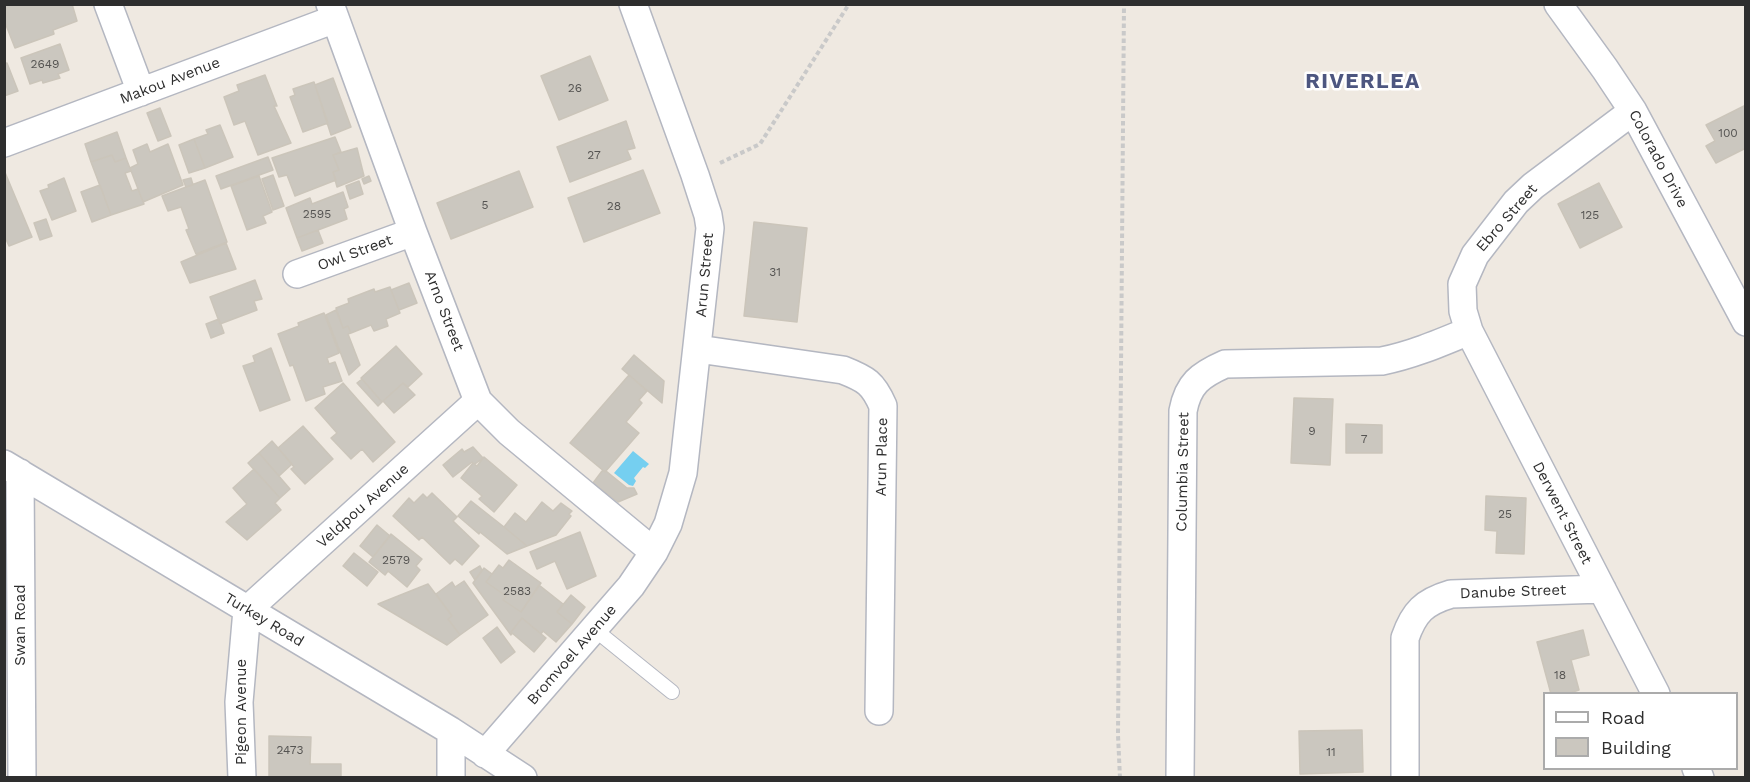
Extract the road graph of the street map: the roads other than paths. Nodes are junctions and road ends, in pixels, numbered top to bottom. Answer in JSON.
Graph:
{"nodes":[{"id":1,"x":108,"y":4,"type":"edge"},
{"id":2,"x":633,"y":4,"type":"edge"},
{"id":3,"x":1558,"y":4,"type":"edge"},
{"id":4,"x":333,"y":12,"type":"edge"},
{"id":5,"x":141,"y":92,"type":"junction"},
{"id":6,"x":1633,"y":111,"type":"junction"},
{"id":7,"x":4,"y":143,"type":"edge"},
{"id":8,"x":413,"y":232,"type":"junction"},
{"id":9,"x":297,"y":274,"type":"dead end"},
{"id":10,"x":1746,"y":322,"type":"edge"},
{"id":11,"x":1469,"y":331,"type":"junction"},
{"id":12,"x":698,"y":349,"type":"junction"},
{"id":13,"x":478,"y":401,"type":"junction"},
{"id":14,"x":12,"y":469,"type":"edge"},
{"id":15,"x":654,"y":552,"type":"junction"},
{"id":16,"x":1602,"y":590,"type":"junction"},
{"id":17,"x":247,"y":610,"type":"junction"},
{"id":18,"x":594,"y":629,"type":"junction"},
{"id":19,"x":672,"y":692,"type":"dead end"},
{"id":20,"x":1655,"y":692,"type":"edge"},
{"id":21,"x":879,"y":711,"type":"dead end"},
{"id":22,"x":451,"y":731,"type":"junction"},
{"id":23,"x":485,"y":754,"type":"junction"},
{"id":24,"x":22,"y":777,"type":"edge"},
{"id":25,"x":242,"y":777,"type":"edge"},
{"id":26,"x":451,"y":777,"type":"edge"},
{"id":27,"x":523,"y":777,"type":"edge"},
{"id":28,"x":1180,"y":777,"type":"edge"},
{"id":29,"x":1405,"y":777,"type":"edge"}],
"edges":[{"from":1,"to":5,"type":"street"},
{"from":2,"to":12,"type":"street","name":"Arun Street"},
{"from":3,"to":6,"type":"street","name":"Colorado Drive"},
{"from":4,"to":5,"type":"street","name":"Makou Avenue"},
{"from":4,"to":8,"type":"street","name":"Arno Street"},
{"from":5,"to":7,"type":"street","name":"Makou Avenue"},
{"from":6,"to":10,"type":"street","name":"Colorado Drive"},
{"from":6,"to":11,"type":"street","name":"Ebro Street"},
{"from":8,"to":9,"type":"street","name":"Owl Street"},
{"from":8,"to":13,"type":"street","name":"Arno Street"},
{"from":11,"to":16,"type":"street","name":"Derwent Street"},
{"from":11,"to":28,"type":"street","name":"Columbia Street"},
{"from":12,"to":15,"type":"street","name":"Arun Street"},
{"from":12,"to":21,"type":"street","name":"Arun Place"},
{"from":13,"to":15,"type":"street","name":"Arno Street"},
{"from":13,"to":17,"type":"street","name":"Veldpou Avenue"},
{"from":14,"to":17,"type":"street","name":"Turkey Road"},
{"from":14,"to":24,"type":"street","name":"Swan Road"},
{"from":15,"to":18,"type":"street","name":"Bromvoel Avenue"},
{"from":16,"to":20,"type":"street","name":"Derwent Street"},
{"from":16,"to":29,"type":"street","name":"Danube Street"},
{"from":17,"to":22,"type":"street","name":"Turkey Road"},
{"from":17,"to":25,"type":"street","name":"Pigeon Avenue"},
{"from":18,"to":19,"type":"lane"},
{"from":18,"to":23,"type":"street","name":"Bromvoel Avenue"},
{"from":22,"to":23,"type":"street","name":"Turkey Road"},
{"from":22,"to":26,"type":"street"},
{"from":23,"to":27,"type":"street","name":"Turkey Road"}]}
